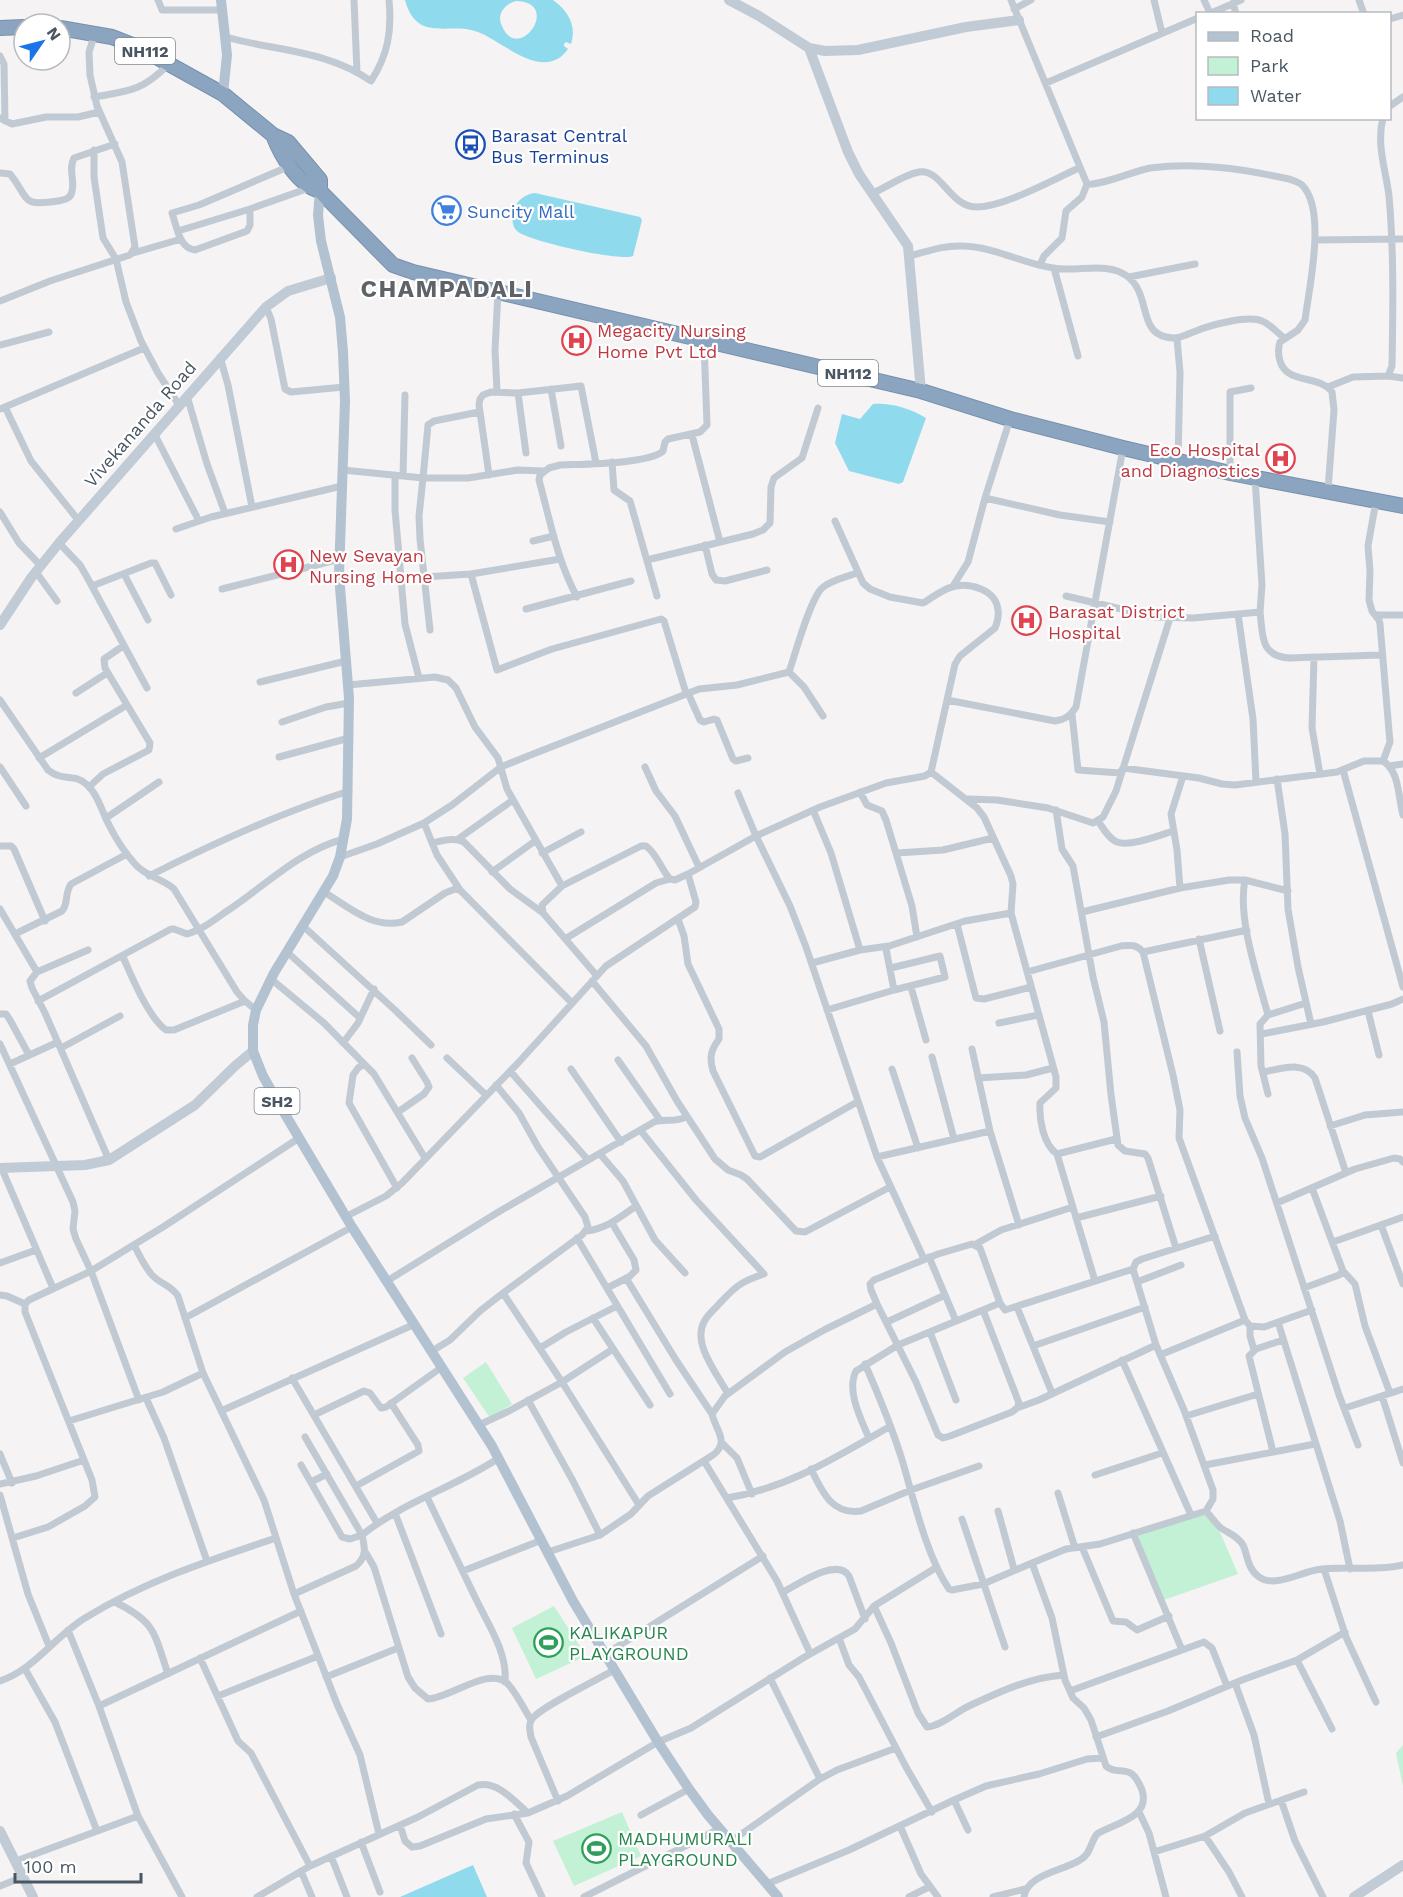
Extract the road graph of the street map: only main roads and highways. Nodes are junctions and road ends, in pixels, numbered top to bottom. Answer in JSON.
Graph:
{"nodes":[{"id":1,"x":222,"y":5,"type":"edge"},
{"id":2,"x":72,"y":30,"type":"edge"},
{"id":3,"x":223,"y":93,"type":"junction"},
{"id":4,"x":273,"y":135,"type":"junction"},
{"id":5,"x":315,"y":190,"type":"junction"},
{"id":6,"x":1403,"y":506,"type":"edge"},
{"id":7,"x":778,"y":1897,"type":"edge"}],
"edges":[{"from":1,"to":3,"type":"main road"},
{"from":2,"to":3,"type":"highway","number":"NH112"},
{"from":3,"to":4,"type":"highway","number":"NH112"},
{"from":4,"to":5,"type":"highway","number":"NH112"},
{"from":4,"to":5,"type":"highway","number":"NH112"},
{"from":5,"to":6,"type":"highway","number":"NH112"},
{"from":5,"to":7,"type":"main road","number":"SH2"}]}
